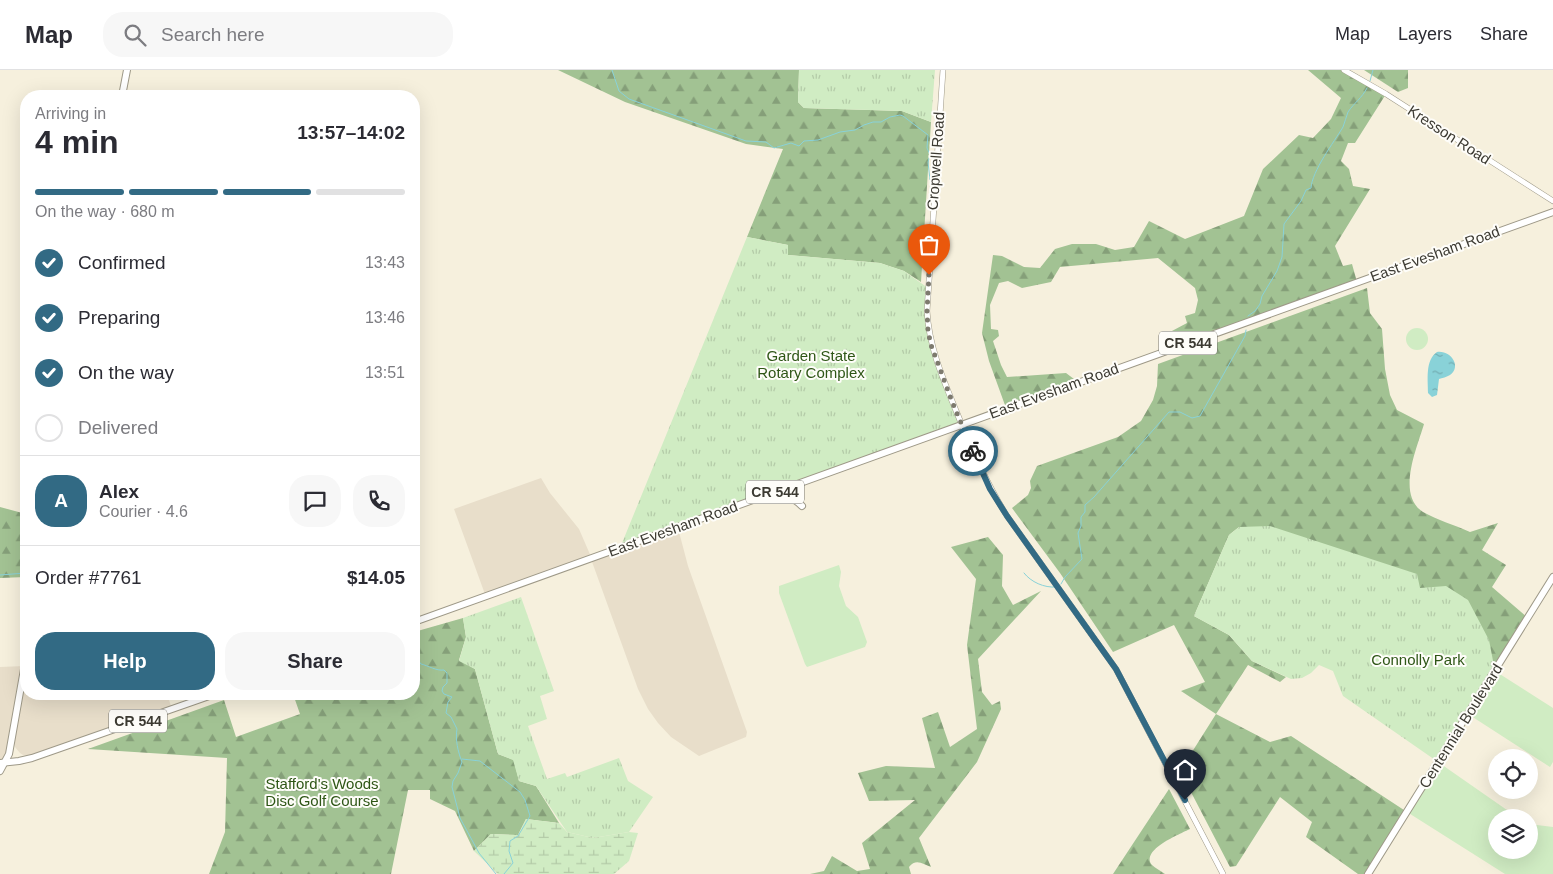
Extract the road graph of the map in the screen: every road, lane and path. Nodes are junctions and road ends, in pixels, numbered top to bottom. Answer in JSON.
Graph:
{"nodes":[{"id":1,"x":126,"y":70,"type":"edge"},
{"id":2,"x":943,"y":70,"type":"edge"},
{"id":3,"x":1344,"y":70,"type":"edge"},
{"id":4,"x":123,"y":90,"type":"edge"},
{"id":5,"x":1553,"y":201,"type":"edge"},
{"id":6,"x":1553,"y":212,"type":"edge"},
{"id":7,"x":962,"y":424,"type":"junction"},
{"id":8,"x":753,"y":500,"type":"junction"},
{"id":9,"x":802,"y":506,"type":"dead end"},
{"id":10,"x":1553,"y":578,"type":"edge"},
{"id":11,"x":420,"y":620,"type":"edge"},
{"id":12,"x":20,"y":694,"type":"edge"},
{"id":13,"x":198,"y":700,"type":"edge"},
{"id":14,"x":3,"y":762,"type":"edge"},
{"id":15,"x":0,"y":771,"type":"edge"},
{"id":16,"x":1223,"y":874,"type":"edge"},
{"id":17,"x":1368,"y":874,"type":"edge"}],
"edges":[{"from":1,"to":4,"type":"main road"},
{"from":2,"to":7,"type":"street","name":"Cropwell Road"},
{"from":3,"to":5,"type":"street","name":"Kresson Road"},
{"from":6,"to":7,"type":"main road","name":"East Evesham Road","number":"CR 544"},
{"from":7,"to":8,"type":"main road","name":"East Evesham Road","number":"CR 544"},
{"from":7,"to":16,"type":"street","name":"Cropwell Road"},
{"from":8,"to":9,"type":"main road"},
{"from":8,"to":11,"type":"main road","name":"East Evesham Road","number":"CR 544"},
{"from":10,"to":17,"type":"main road","name":"Centennial Boulevard"},
{"from":12,"to":14,"type":"main road"},
{"from":13,"to":14,"type":"main road","number":"CR 544"},
{"from":14,"to":15,"type":"main road"}]}
